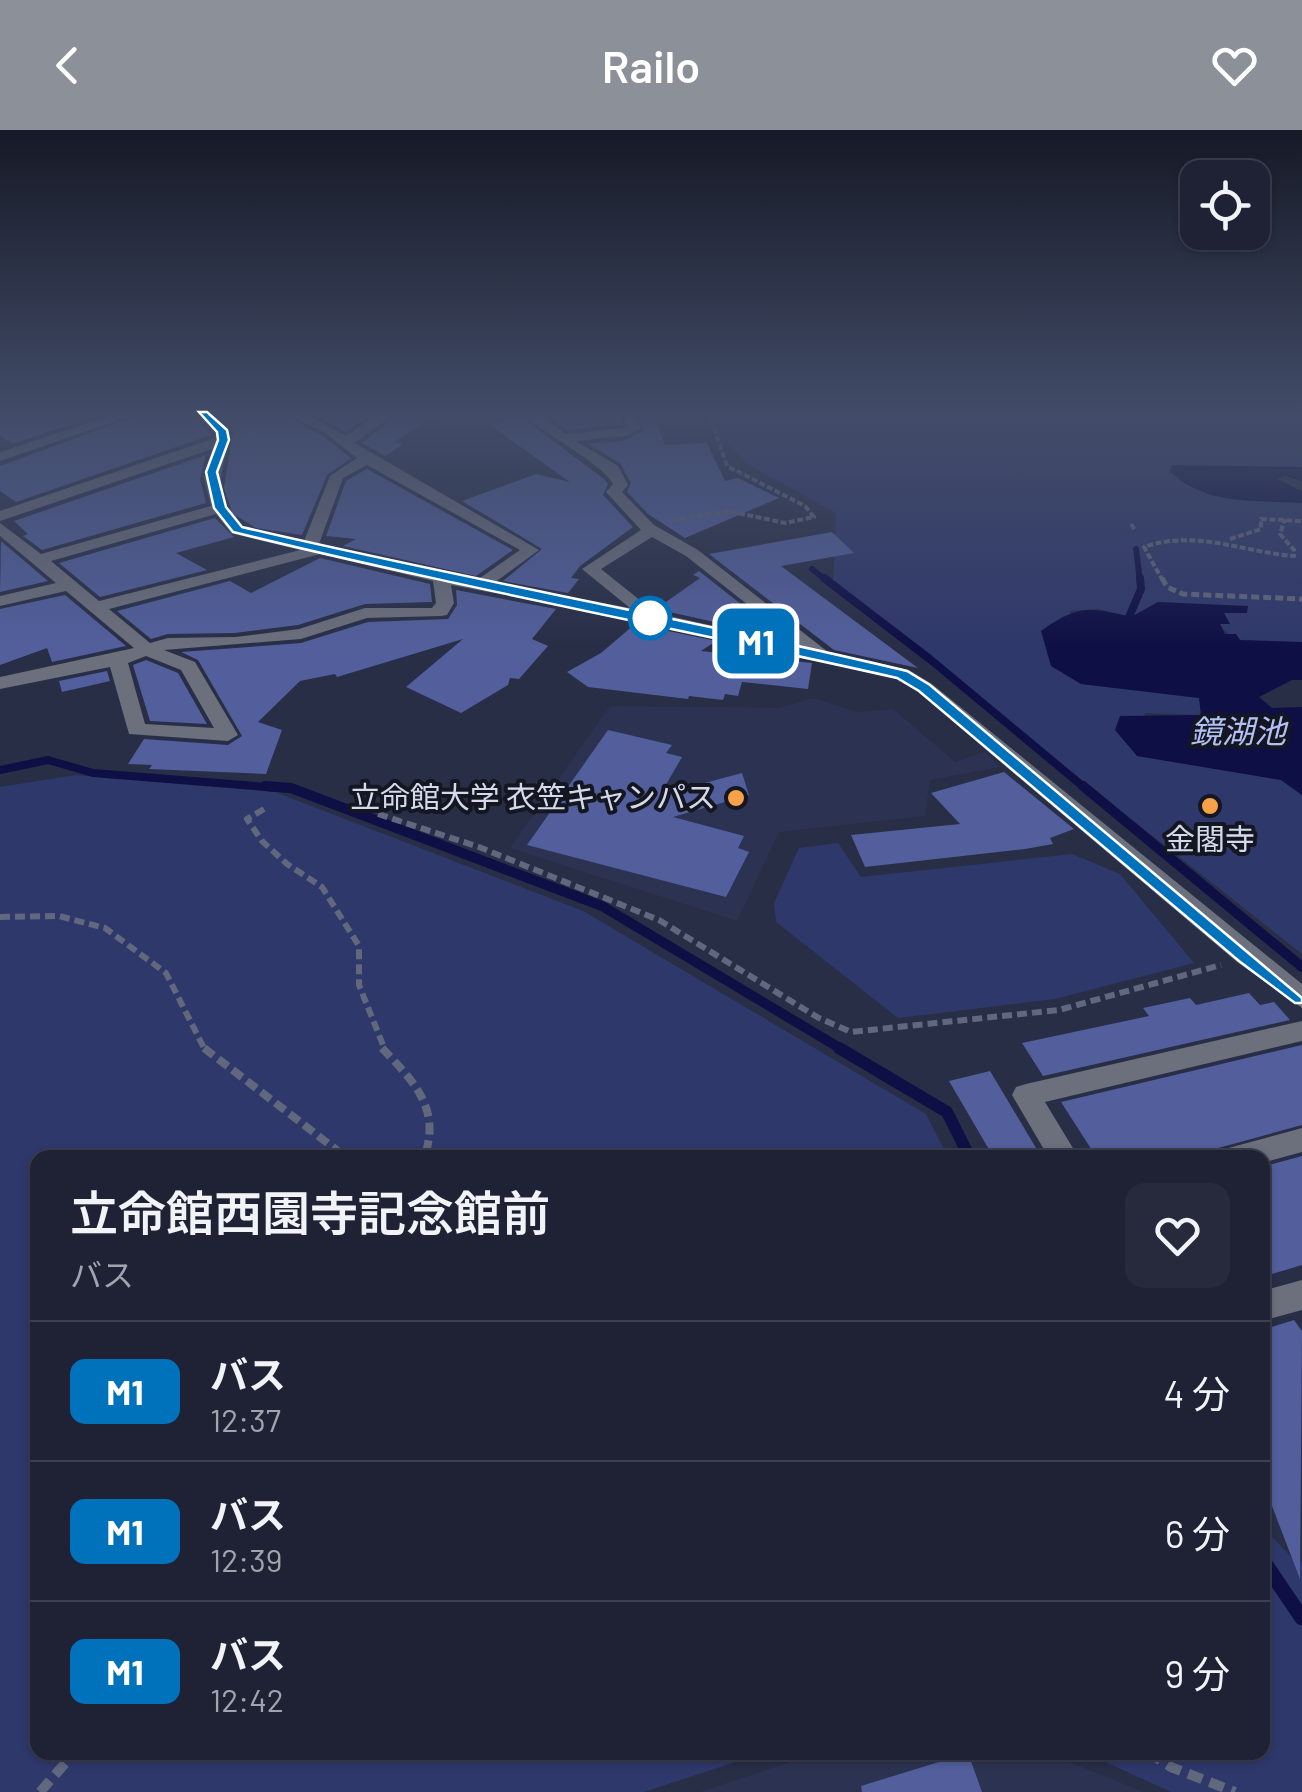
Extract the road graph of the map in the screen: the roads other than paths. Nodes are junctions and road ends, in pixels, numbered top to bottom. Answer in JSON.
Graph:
{"nodes":[{"id":1,"x":72,"y":492,"type":"edge"},
{"id":2,"x":216,"y":492,"type":"edge"},
{"id":3,"x":332,"y":492,"type":"edge"},
{"id":4,"x":425,"y":492,"type":"edge"},
{"id":5,"x":614,"y":492,"type":"edge"},
{"id":6,"x":220,"y":508,"type":"junction"},
{"id":7,"x":0,"y":516,"type":"edge"},
{"id":8,"x":650,"y":529,"type":"junction"},
{"id":9,"x":3,"y":534,"type":"edge"},
{"id":10,"x":316,"y":548,"type":"junction"},
{"id":11,"x":36,"y":560,"type":"junction"},
{"id":12,"x":441,"y":578,"type":"junction"},
{"id":13,"x":480,"y":585,"type":"junction"},
{"id":14,"x":68,"y":586,"type":"junction"},
{"id":15,"x":0,"y":601,"type":"edge"},
{"id":16,"x":95,"y":607,"type":"junction"},
{"id":17,"x":653,"y":618,"type":"junction"},
{"id":18,"x":149,"y":651,"type":"junction"},
{"id":19,"x":826,"y":657,"type":"junction"},
{"id":20,"x":118,"y":660,"type":"junction"},
{"id":21,"x":0,"y":683,"type":"edge"},
{"id":22,"x":1302,"y":998,"type":"edge"},
{"id":23,"x":1302,"y":1031,"type":"edge"},
{"id":24,"x":1302,"y":1140,"type":"edge"},
{"id":25,"x":1060,"y":1150,"type":"edge"},
{"id":26,"x":1265,"y":1150,"type":"edge"},
{"id":27,"x":1302,"y":1295,"type":"edge"},
{"id":28,"x":1270,"y":1304,"type":"edge"}],
"edges":[{"from":1,"to":7,"type":"street"},
{"from":2,"to":6,"type":"street"},
{"from":3,"to":10,"type":"street"},
{"from":4,"to":13,"type":"street"},
{"from":5,"to":8,"type":"street"},
{"from":6,"to":10,"type":"street"},
{"from":6,"to":11,"type":"street"},
{"from":8,"to":17,"type":"street"},
{"from":8,"to":19,"type":"street"},
{"from":9,"to":11,"type":"street"},
{"from":10,"to":12,"type":"street"},
{"from":10,"to":16,"type":"street"},
{"from":11,"to":14,"type":"street"},
{"from":12,"to":13,"type":"street"},
{"from":12,"to":18,"type":"street"},
{"from":13,"to":17,"type":"street"},
{"from":14,"to":15,"type":"street"},
{"from":14,"to":16,"type":"street"},
{"from":16,"to":18,"type":"street"},
{"from":17,"to":19,"type":"street"},
{"from":18,"to":20,"type":"street"},
{"from":18,"to":20,"type":"street"},
{"from":19,"to":22,"type":"street"},
{"from":20,"to":21,"type":"street"},
{"from":23,"to":25,"type":"street"},
{"from":24,"to":26,"type":"street"},
{"from":27,"to":28,"type":"street"}]}
